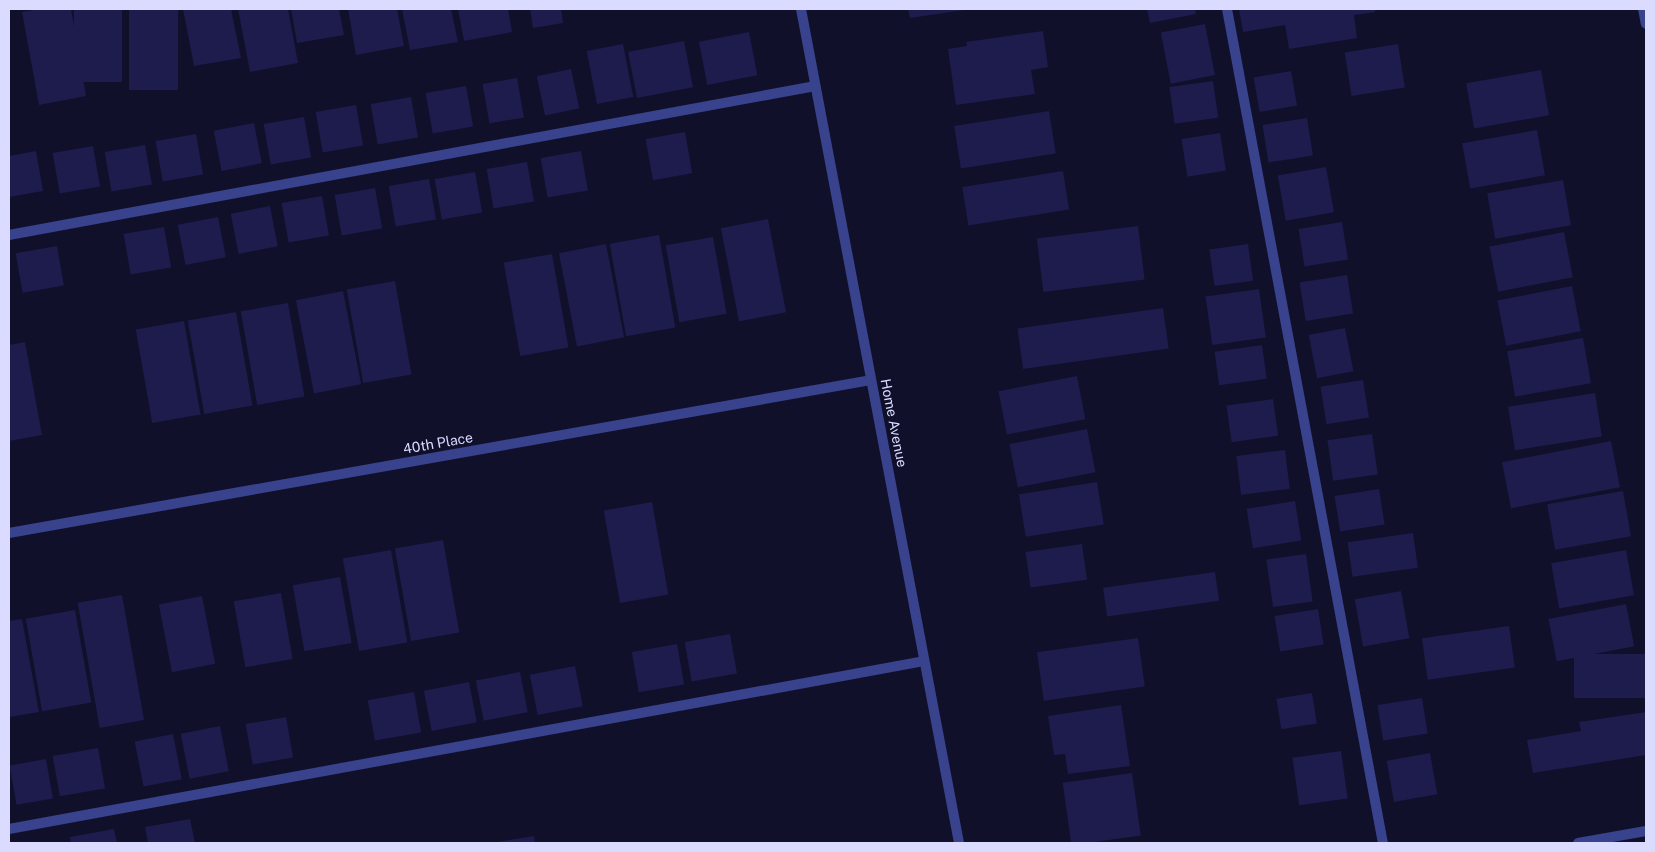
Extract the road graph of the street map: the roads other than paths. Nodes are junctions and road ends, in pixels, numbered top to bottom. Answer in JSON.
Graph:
{"nodes":[{"id":1,"x":801,"y":9,"type":"edge"},
{"id":2,"x":1227,"y":9,"type":"edge"},
{"id":3,"x":1643,"y":9,"type":"edge"},
{"id":4,"x":1646,"y":24,"type":"edge"},
{"id":5,"x":815,"y":86,"type":"junction"},
{"id":6,"x":9,"y":235,"type":"edge"},
{"id":7,"x":871,"y":380,"type":"junction"},
{"id":8,"x":9,"y":533,"type":"edge"},
{"id":9,"x":924,"y":661,"type":"junction"},
{"id":10,"x":9,"y":829,"type":"edge"},
{"id":11,"x":1646,"y":831,"type":"edge"},
{"id":12,"x":959,"y":843,"type":"edge"},
{"id":13,"x":1383,"y":843,"type":"edge"},
{"id":14,"x":1578,"y":843,"type":"edge"}],
"edges":[{"from":1,"to":5,"type":"street","name":"Home Avenue"},
{"from":2,"to":13,"type":"street"},
{"from":3,"to":4,"type":"street"},
{"from":5,"to":6,"type":"street"},
{"from":5,"to":7,"type":"street","name":"Home Avenue"},
{"from":7,"to":8,"type":"street","name":"40th Place"},
{"from":7,"to":9,"type":"street","name":"Home Avenue"},
{"from":9,"to":10,"type":"street"},
{"from":9,"to":12,"type":"street","name":"Home Avenue"},
{"from":11,"to":14,"type":"street"}]}
